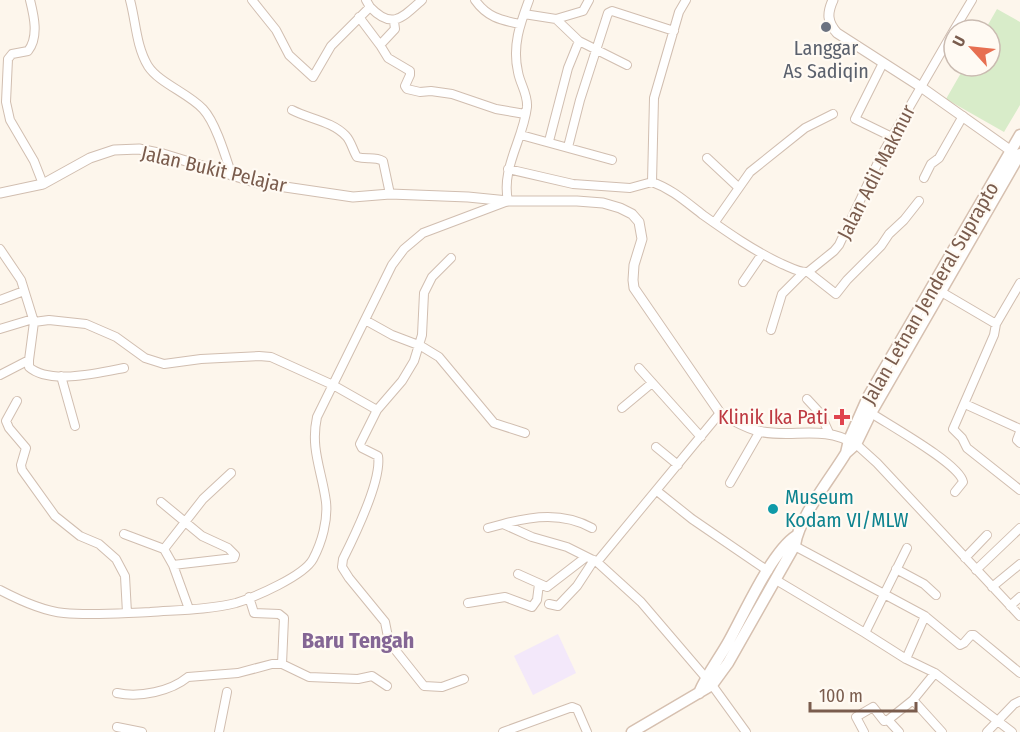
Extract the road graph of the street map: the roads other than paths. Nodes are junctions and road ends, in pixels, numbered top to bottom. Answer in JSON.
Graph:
{"nodes":[{"id":1,"x":30,"y":0,"type":"edge"},
{"id":2,"x":130,"y":0,"type":"edge"},
{"id":3,"x":252,"y":0,"type":"edge"},
{"id":4,"x":422,"y":0,"type":"edge"},
{"id":5,"x":475,"y":0,"type":"edge"},
{"id":6,"x":529,"y":0,"type":"edge"},
{"id":7,"x":589,"y":0,"type":"edge"},
{"id":8,"x":686,"y":0,"type":"edge"},
{"id":9,"x":833,"y":0,"type":"edge"},
{"id":10,"x":972,"y":0,"type":"edge"},
{"id":11,"x":368,"y":3,"type":"edge"},
{"id":12,"x":524,"y":14,"type":"junction"},
{"id":13,"x":358,"y":17,"type":"junction"},
{"id":14,"x":961,"y":18,"type":"edge"},
{"id":15,"x":556,"y":19,"type":"junction"},
{"id":16,"x":394,"y":21,"type":"junction"},
{"id":17,"x":520,"y":24,"type":"junction"},
{"id":18,"x":674,"y":31,"type":"junction"},
{"id":19,"x":579,"y":41,"type":"junction"},
{"id":20,"x":380,"y":45,"type":"junction"},
{"id":21,"x":595,"y":51,"type":"junction"},
{"id":22,"x":942,"y":51,"type":"edge"},
{"id":23,"x":883,"y":63,"type":"junction"},
{"id":24,"x":627,"y":65,"type":"dead end"},
{"id":25,"x":921,"y":87,"type":"junction"},
{"id":26,"x":3,"y":102,"type":"edge"},
{"id":27,"x":292,"y":110,"type":"dead end"},
{"id":28,"x":525,"y":114,"type":"junction"},
{"id":29,"x":833,"y":114,"type":"dead end"},
{"id":30,"x":963,"y":116,"type":"junction"},
{"id":31,"x":521,"y":135,"type":"junction"},
{"id":32,"x":1020,"y":135,"type":"edge"},
{"id":33,"x":892,"y":137,"type":"junction"},
{"id":34,"x":549,"y":141,"type":"junction"},
{"id":35,"x":568,"y":147,"type":"junction"},
{"id":36,"x":1017,"y":155,"type":"edge"},
{"id":37,"x":707,"y":158,"type":"dead end"},
{"id":38,"x":612,"y":160,"type":"dead end"},
{"id":39,"x":508,"y":169,"type":"junction"},
{"id":40,"x":232,"y":176,"type":"junction"},
{"id":41,"x":924,"y":178,"type":"dead end"},
{"id":42,"x":652,"y":182,"type":"junction"},
{"id":43,"x":43,"y":184,"type":"junction"},
{"id":44,"x":738,"y":187,"type":"junction"},
{"id":45,"x":0,"y":193,"type":"edge"},
{"id":46,"x":390,"y":194,"type":"junction"},
{"id":47,"x":508,"y":201,"type":"junction"},
{"id":48,"x":919,"y":201,"type":"dead end"},
{"id":49,"x":715,"y":222,"type":"junction"},
{"id":50,"x":0,"y":249,"type":"edge"},
{"id":51,"x":762,"y":254,"type":"junction"},
{"id":52,"x":451,"y":258,"type":"dead end"},
{"id":53,"x":806,"y":272,"type":"junction"},
{"id":54,"x":742,"y":282,"type":"dead end"},
{"id":55,"x":1020,"y":283,"type":"edge"},
{"id":56,"x":937,"y":289,"type":"junction"},
{"id":57,"x":24,"y":291,"type":"junction"},
{"id":58,"x":0,"y":300,"type":"edge"},
{"id":59,"x":365,"y":320,"type":"junction"},
{"id":60,"x":33,"y":321,"type":"junction"},
{"id":61,"x":996,"y":324,"type":"junction"},
{"id":62,"x":0,"y":328,"type":"edge"},
{"id":63,"x":771,"y":330,"type":"dead end"},
{"id":64,"x":421,"y":346,"type":"junction"},
{"id":65,"x":29,"y":360,"type":"junction"},
{"id":66,"x":124,"y":368,"type":"dead end"},
{"id":67,"x":639,"y":368,"type":"dead end"},
{"id":68,"x":0,"y":375,"type":"edge"},
{"id":69,"x":61,"y":376,"type":"junction"},
{"id":70,"x":652,"y":383,"type":"junction"},
{"id":71,"x":333,"y":385,"type":"junction"},
{"id":72,"x":807,"y":399,"type":"dead end"},
{"id":73,"x":17,"y":401,"type":"dead end"},
{"id":74,"x":964,"y":404,"type":"junction"},
{"id":75,"x":622,"y":408,"type":"dead end"},
{"id":76,"x":377,"y":410,"type":"junction"},
{"id":77,"x":720,"y":413,"type":"junction"},
{"id":78,"x":871,"y":413,"type":"junction"},
{"id":79,"x":75,"y":426,"type":"dead end"},
{"id":80,"x":760,"y":431,"type":"junction"},
{"id":81,"x":1020,"y":431,"type":"edge"},
{"id":82,"x":829,"y":433,"type":"junction"},
{"id":83,"x":525,"y":434,"type":"dead end"},
{"id":84,"x":701,"y":437,"type":"junction"},
{"id":85,"x":852,"y":442,"type":"junction"},
{"id":86,"x":1020,"y":443,"type":"edge"},
{"id":87,"x":656,"y":447,"type":"dead end"},
{"id":88,"x":678,"y":465,"type":"junction"},
{"id":89,"x":231,"y":472,"type":"dead end"},
{"id":90,"x":730,"y":483,"type":"dead end"},
{"id":91,"x":1020,"y":490,"type":"edge"},
{"id":92,"x":657,"y":491,"type":"junction"},
{"id":93,"x":955,"y":492,"type":"dead end"},
{"id":94,"x":162,"y":502,"type":"dead end"},
{"id":95,"x":183,"y":522,"type":"junction"},
{"id":96,"x":503,"y":525,"type":"junction"},
{"id":97,"x":488,"y":528,"type":"dead end"},
{"id":98,"x":592,"y":528,"type":"dead end"},
{"id":99,"x":1020,"y":528,"type":"edge"},
{"id":100,"x":124,"y":534,"type":"dead end"},
{"id":101,"x":987,"y":535,"type":"dead end"},
{"id":102,"x":793,"y":541,"type":"junction"},
{"id":103,"x":907,"y":548,"type":"dead end"},
{"id":104,"x":164,"y":549,"type":"junction"},
{"id":105,"x":586,"y":557,"type":"junction"},
{"id":106,"x":965,"y":558,"type":"junction"},
{"id":107,"x":596,"y":561,"type":"junction"},
{"id":108,"x":1020,"y":564,"type":"edge"},
{"id":109,"x":172,"y":565,"type":"junction"},
{"id":110,"x":896,"y":569,"type":"junction"},
{"id":111,"x":976,"y":570,"type":"junction"},
{"id":112,"x":768,"y":571,"type":"junction"},
{"id":113,"x":518,"y":574,"type":"dead end"},
{"id":114,"x":776,"y":580,"type":"junction"},
{"id":115,"x":539,"y":584,"type":"junction"},
{"id":116,"x":992,"y":587,"type":"junction"},
{"id":117,"x":0,"y":590,"type":"edge"},
{"id":118,"x":883,"y":593,"type":"junction"},
{"id":119,"x":936,"y":595,"type":"dead end"},
{"id":120,"x":249,"y":597,"type":"junction"},
{"id":121,"x":1020,"y":597,"type":"edge"},
{"id":122,"x":468,"y":603,"type":"dead end"},
{"id":123,"x":549,"y":604,"type":"dead end"},
{"id":124,"x":1010,"y":606,"type":"junction"},
{"id":125,"x":189,"y":609,"type":"junction"},
{"id":126,"x":127,"y":613,"type":"junction"},
{"id":127,"x":925,"y":616,"type":"junction"},
{"id":128,"x":1020,"y":616,"type":"edge"},
{"id":129,"x":865,"y":633,"type":"junction"},
{"id":130,"x":906,"y":659,"type":"junction"},
{"id":131,"x":282,"y":664,"type":"junction"},
{"id":132,"x":935,"y":673,"type":"junction"},
{"id":133,"x":1020,"y":673,"type":"edge"},
{"id":134,"x":464,"y":679,"type":"dead end"},
{"id":135,"x":709,"y":682,"type":"junction"},
{"id":136,"x":387,"y":686,"type":"dead end"},
{"id":137,"x":227,"y":692,"type":"dead end"},
{"id":138,"x":117,"y":693,"type":"dead end"},
{"id":139,"x":913,"y":700,"type":"junction"},
{"id":140,"x":1020,"y":701,"type":"edge"},
{"id":141,"x":888,"y":720,"type":"junction"},
{"id":142,"x":998,"y":721,"type":"junction"},
{"id":143,"x":117,"y":727,"type":"dead end"},
{"id":144,"x":744,"y":729,"type":"edge"},
{"id":145,"x":142,"y":732,"type":"edge"},
{"id":146,"x":219,"y":732,"type":"edge"},
{"id":147,"x":503,"y":732,"type":"edge"},
{"id":148,"x":587,"y":732,"type":"edge"},
{"id":149,"x":632,"y":732,"type":"edge"},
{"id":150,"x":733,"y":732,"type":"edge"},
{"id":151,"x":864,"y":732,"type":"edge"},
{"id":152,"x":899,"y":732,"type":"edge"},
{"id":153,"x":942,"y":732,"type":"edge"},
{"id":154,"x":987,"y":732,"type":"edge"},
{"id":155,"x":1012,"y":732,"type":"edge"}],
"edges":[{"from":1,"to":26,"type":"street"},
{"from":2,"to":40,"type":"street"},
{"from":3,"to":13,"type":"street"},
{"from":4,"to":16,"type":"street"},
{"from":5,"to":17,"type":"street"},
{"from":6,"to":12,"type":"street"},
{"from":7,"to":15,"type":"street"},
{"from":8,"to":18,"type":"street"},
{"from":9,"to":23,"type":"street"},
{"from":10,"to":14,"type":"street","name":"Jalan Adil Makmur"},
{"from":11,"to":13,"type":"street"},
{"from":11,"to":16,"type":"street"},
{"from":12,"to":15,"type":"street"},
{"from":12,"to":17,"type":"street"},
{"from":13,"to":20,"type":"street"},
{"from":15,"to":19,"type":"street"},
{"from":16,"to":20,"type":"street"},
{"from":17,"to":28,"type":"street"},
{"from":18,"to":21,"type":"street"},
{"from":18,"to":42,"type":"street"},
{"from":19,"to":21,"type":"street"},
{"from":19,"to":34,"type":"street"},
{"from":20,"to":28,"type":"street"},
{"from":21,"to":24,"type":"street"},
{"from":21,"to":35,"type":"street"},
{"from":22,"to":25,"type":"street","name":"Jalan Adil Makmur"},
{"from":23,"to":25,"type":"street"},
{"from":23,"to":33,"type":"street"},
{"from":25,"to":30,"type":"street"},
{"from":25,"to":33,"type":"street","name":"Jalan Adil Makmur"},
{"from":26,"to":43,"type":"street"},
{"from":27,"to":46,"type":"street"},
{"from":28,"to":31,"type":"street"},
{"from":29,"to":44,"type":"street"},
{"from":30,"to":36,"type":"street"},
{"from":30,"to":41,"type":"street"},
{"from":31,"to":34,"type":"street"},
{"from":31,"to":39,"type":"street"},
{"from":32,"to":36,"type":"main road","name":"Jalan Letnan Jenderal Suprapto"},
{"from":33,"to":53,"type":"street","name":"Jalan Adil Makmur"},
{"from":34,"to":35,"type":"street"},
{"from":35,"to":38,"type":"street"},
{"from":36,"to":56,"type":"main road","name":"Jalan Letnan Jenderal Suprapto"},
{"from":37,"to":44,"type":"street"},
{"from":39,"to":42,"type":"street"},
{"from":39,"to":47,"type":"street"},
{"from":40,"to":43,"type":"street","name":"Jalan Bukit Pelajar"},
{"from":40,"to":46,"type":"street","name":"Jalan Bukit Pelajar"},
{"from":42,"to":49,"type":"street"},
{"from":43,"to":45,"type":"street","name":"Jalan Bukit Pelajar"},
{"from":44,"to":49,"type":"street"},
{"from":46,"to":47,"type":"street","name":"Jalan Bukit Pelajar"},
{"from":47,"to":59,"type":"street"},
{"from":47,"to":77,"type":"street","name":"Jalan Bukit Pelajar"},
{"from":48,"to":53,"type":"street"},
{"from":49,"to":51,"type":"street"},
{"from":50,"to":57,"type":"street"},
{"from":51,"to":53,"type":"street"},
{"from":51,"to":54,"type":"street"},
{"from":52,"to":64,"type":"street"},
{"from":53,"to":63,"type":"street","name":"Jalan Adil Makmur"},
{"from":55,"to":61,"type":"street"},
{"from":56,"to":61,"type":"street"},
{"from":56,"to":78,"type":"main road","name":"Jalan Letnan Jenderal Suprapto"},
{"from":56,"to":85,"type":"main road","name":"Jalan Letnan Jenderal Suprapto"},
{"from":57,"to":58,"type":"street"},
{"from":57,"to":60,"type":"street"},
{"from":59,"to":64,"type":"street"},
{"from":59,"to":71,"type":"street"},
{"from":60,"to":62,"type":"street"},
{"from":60,"to":65,"type":"street"},
{"from":60,"to":71,"type":"street"},
{"from":61,"to":74,"type":"street"},
{"from":64,"to":76,"type":"street"},
{"from":64,"to":83,"type":"street"},
{"from":65,"to":68,"type":"street"},
{"from":65,"to":69,"type":"street"},
{"from":66,"to":69,"type":"street"},
{"from":67,"to":70,"type":"street"},
{"from":69,"to":79,"type":"street"},
{"from":70,"to":75,"type":"street"},
{"from":70,"to":84,"type":"street"},
{"from":71,"to":76,"type":"street"},
{"from":71,"to":120,"type":"street"},
{"from":72,"to":82,"type":"street"},
{"from":73,"to":126,"type":"street"},
{"from":74,"to":81,"type":"street"},
{"from":74,"to":91,"type":"street"},
{"from":76,"to":134,"type":"street"},
{"from":77,"to":80,"type":"street"},
{"from":77,"to":84,"type":"street"},
{"from":78,"to":85,"type":"main road","name":"Jalan Letnan Jenderal Suprapto"},
{"from":78,"to":93,"type":"street"},
{"from":80,"to":82,"type":"street"},
{"from":80,"to":90,"type":"street"},
{"from":81,"to":86,"type":"street"},
{"from":82,"to":85,"type":"street"},
{"from":84,"to":88,"type":"street"},
{"from":85,"to":102,"type":"main road","name":"Jalan Letnan Jenderal Suprapto"},
{"from":85,"to":106,"type":"street"},
{"from":87,"to":88,"type":"street"},
{"from":88,"to":92,"type":"street"},
{"from":89,"to":95,"type":"street"},
{"from":92,"to":107,"type":"street"},
{"from":92,"to":112,"type":"street"},
{"from":94,"to":95,"type":"street"},
{"from":95,"to":104,"type":"street"},
{"from":95,"to":109,"type":"street"},
{"from":96,"to":97,"type":"street"},
{"from":96,"to":98,"type":"street"},
{"from":96,"to":105,"type":"street"},
{"from":99,"to":111,"type":"street"},
{"from":100,"to":104,"type":"street"},
{"from":101,"to":106,"type":"street"},
{"from":102,"to":112,"type":"main road","name":"Jalan Letnan Jenderal Suprapto"},
{"from":102,"to":114,"type":"main road","name":"Jalan Letnan Jenderal Suprapto"},
{"from":102,"to":118,"type":"street"},
{"from":103,"to":110,"type":"street"},
{"from":104,"to":109,"type":"street"},
{"from":105,"to":107,"type":"street"},
{"from":105,"to":115,"type":"street"},
{"from":106,"to":111,"type":"street"},
{"from":107,"to":123,"type":"street"},
{"from":107,"to":135,"type":"street"},
{"from":108,"to":116,"type":"street"},
{"from":109,"to":125,"type":"street"},
{"from":110,"to":118,"type":"street"},
{"from":110,"to":119,"type":"street"},
{"from":111,"to":116,"type":"street"},
{"from":112,"to":135,"type":"main road","name":"Jalan Letnan Jenderal Suprapto"},
{"from":113,"to":115,"type":"street"},
{"from":114,"to":129,"type":"street"},
{"from":114,"to":135,"type":"main road","name":"Jalan Letnan Jenderal Suprapto"},
{"from":115,"to":122,"type":"street"},
{"from":116,"to":124,"type":"street"},
{"from":117,"to":126,"type":"street"},
{"from":118,"to":127,"type":"street"},
{"from":118,"to":129,"type":"street"},
{"from":120,"to":125,"type":"street"},
{"from":120,"to":131,"type":"street"},
{"from":121,"to":124,"type":"street"},
{"from":124,"to":128,"type":"street"},
{"from":125,"to":126,"type":"street"},
{"from":127,"to":130,"type":"street"},
{"from":127,"to":133,"type":"street"},
{"from":129,"to":130,"type":"street"},
{"from":130,"to":132,"type":"street"},
{"from":131,"to":136,"type":"street"},
{"from":131,"to":138,"type":"street"},
{"from":132,"to":139,"type":"street"},
{"from":132,"to":142,"type":"street"},
{"from":135,"to":144,"type":"street"},
{"from":135,"to":149,"type":"main road","name":"Jalan Letnan Jenderal Suprapto"},
{"from":137,"to":146,"type":"street"},
{"from":139,"to":141,"type":"street"},
{"from":139,"to":153,"type":"street"},
{"from":140,"to":142,"type":"street"},
{"from":141,"to":151,"type":"street"},
{"from":141,"to":152,"type":"street"},
{"from":142,"to":154,"type":"street"},
{"from":142,"to":155,"type":"street"},
{"from":143,"to":145,"type":"street"},
{"from":144,"to":150,"type":"street"},
{"from":147,"to":148,"type":"street"}]}
